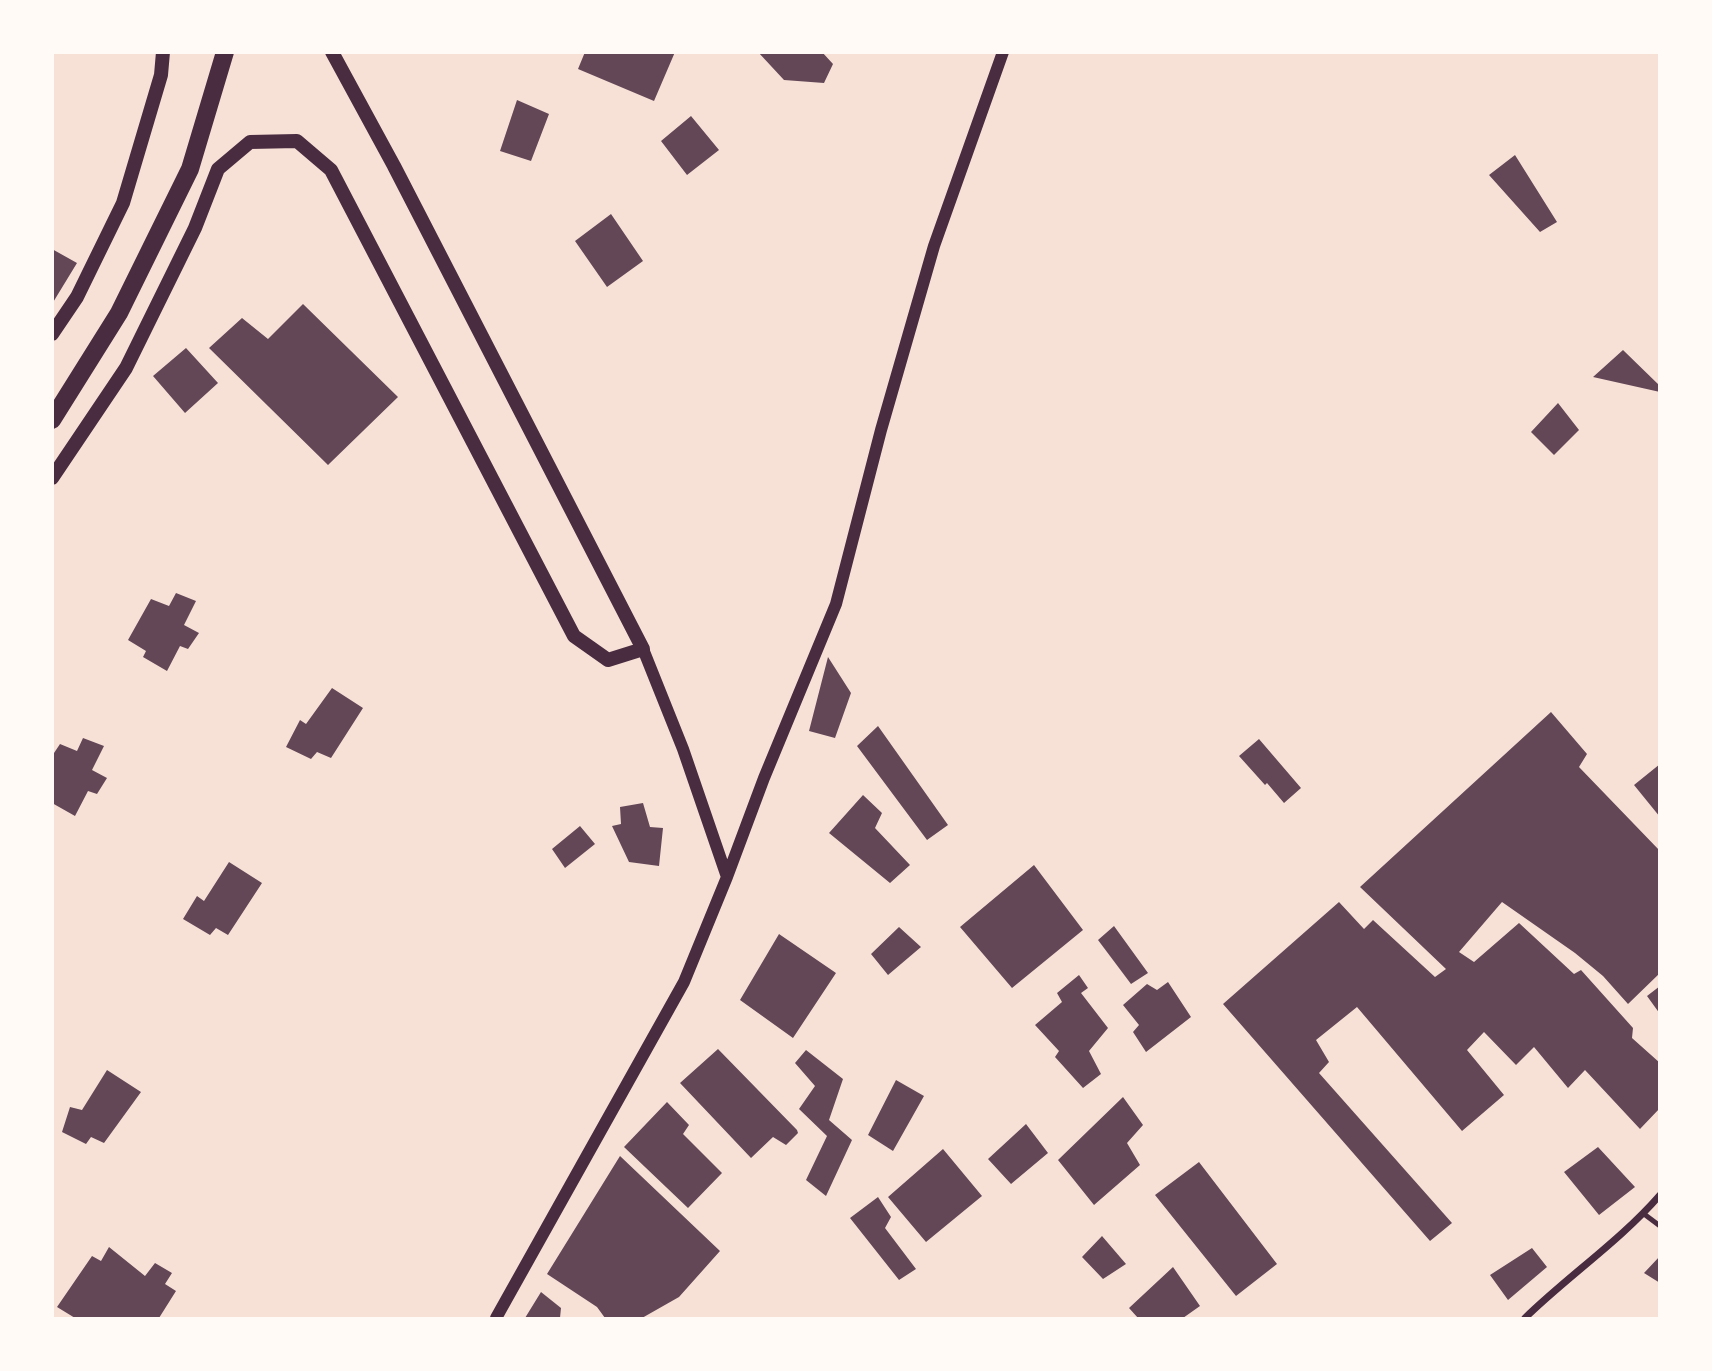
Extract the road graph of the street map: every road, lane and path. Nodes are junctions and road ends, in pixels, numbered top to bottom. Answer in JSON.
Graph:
{"nodes":[{"id":1,"x":163,"y":52,"type":"edge"},
{"id":2,"x":225,"y":52,"type":"edge"},
{"id":3,"x":332,"y":52,"type":"edge"},
{"id":4,"x":1003,"y":52,"type":"edge"},
{"id":5,"x":52,"y":334,"type":"edge"},
{"id":6,"x":52,"y":420,"type":"edge"},
{"id":7,"x":52,"y":478,"type":"edge"},
{"id":8,"x":643,"y":649,"type":"junction"},
{"id":9,"x":727,"y":877,"type":"junction"},
{"id":10,"x":1660,"y":1195,"type":"edge"},
{"id":11,"x":1644,"y":1214,"type":"junction"},
{"id":12,"x":1660,"y":1226,"type":"edge"},
{"id":13,"x":496,"y":1318,"type":"edge"},
{"id":14,"x":1525,"y":1318,"type":"edge"}],
"edges":[{"from":1,"to":5,"type":"main road"},
{"from":2,"to":6,"type":"main road"},
{"from":3,"to":8,"type":"main road"},
{"from":4,"to":9,"type":"street"},
{"from":7,"to":8,"type":"main road"},
{"from":8,"to":9,"type":"street"},
{"from":9,"to":13,"type":"street"},
{"from":10,"to":11,"type":"street"},
{"from":11,"to":12,"type":"lane"},
{"from":11,"to":14,"type":"street"}]}
